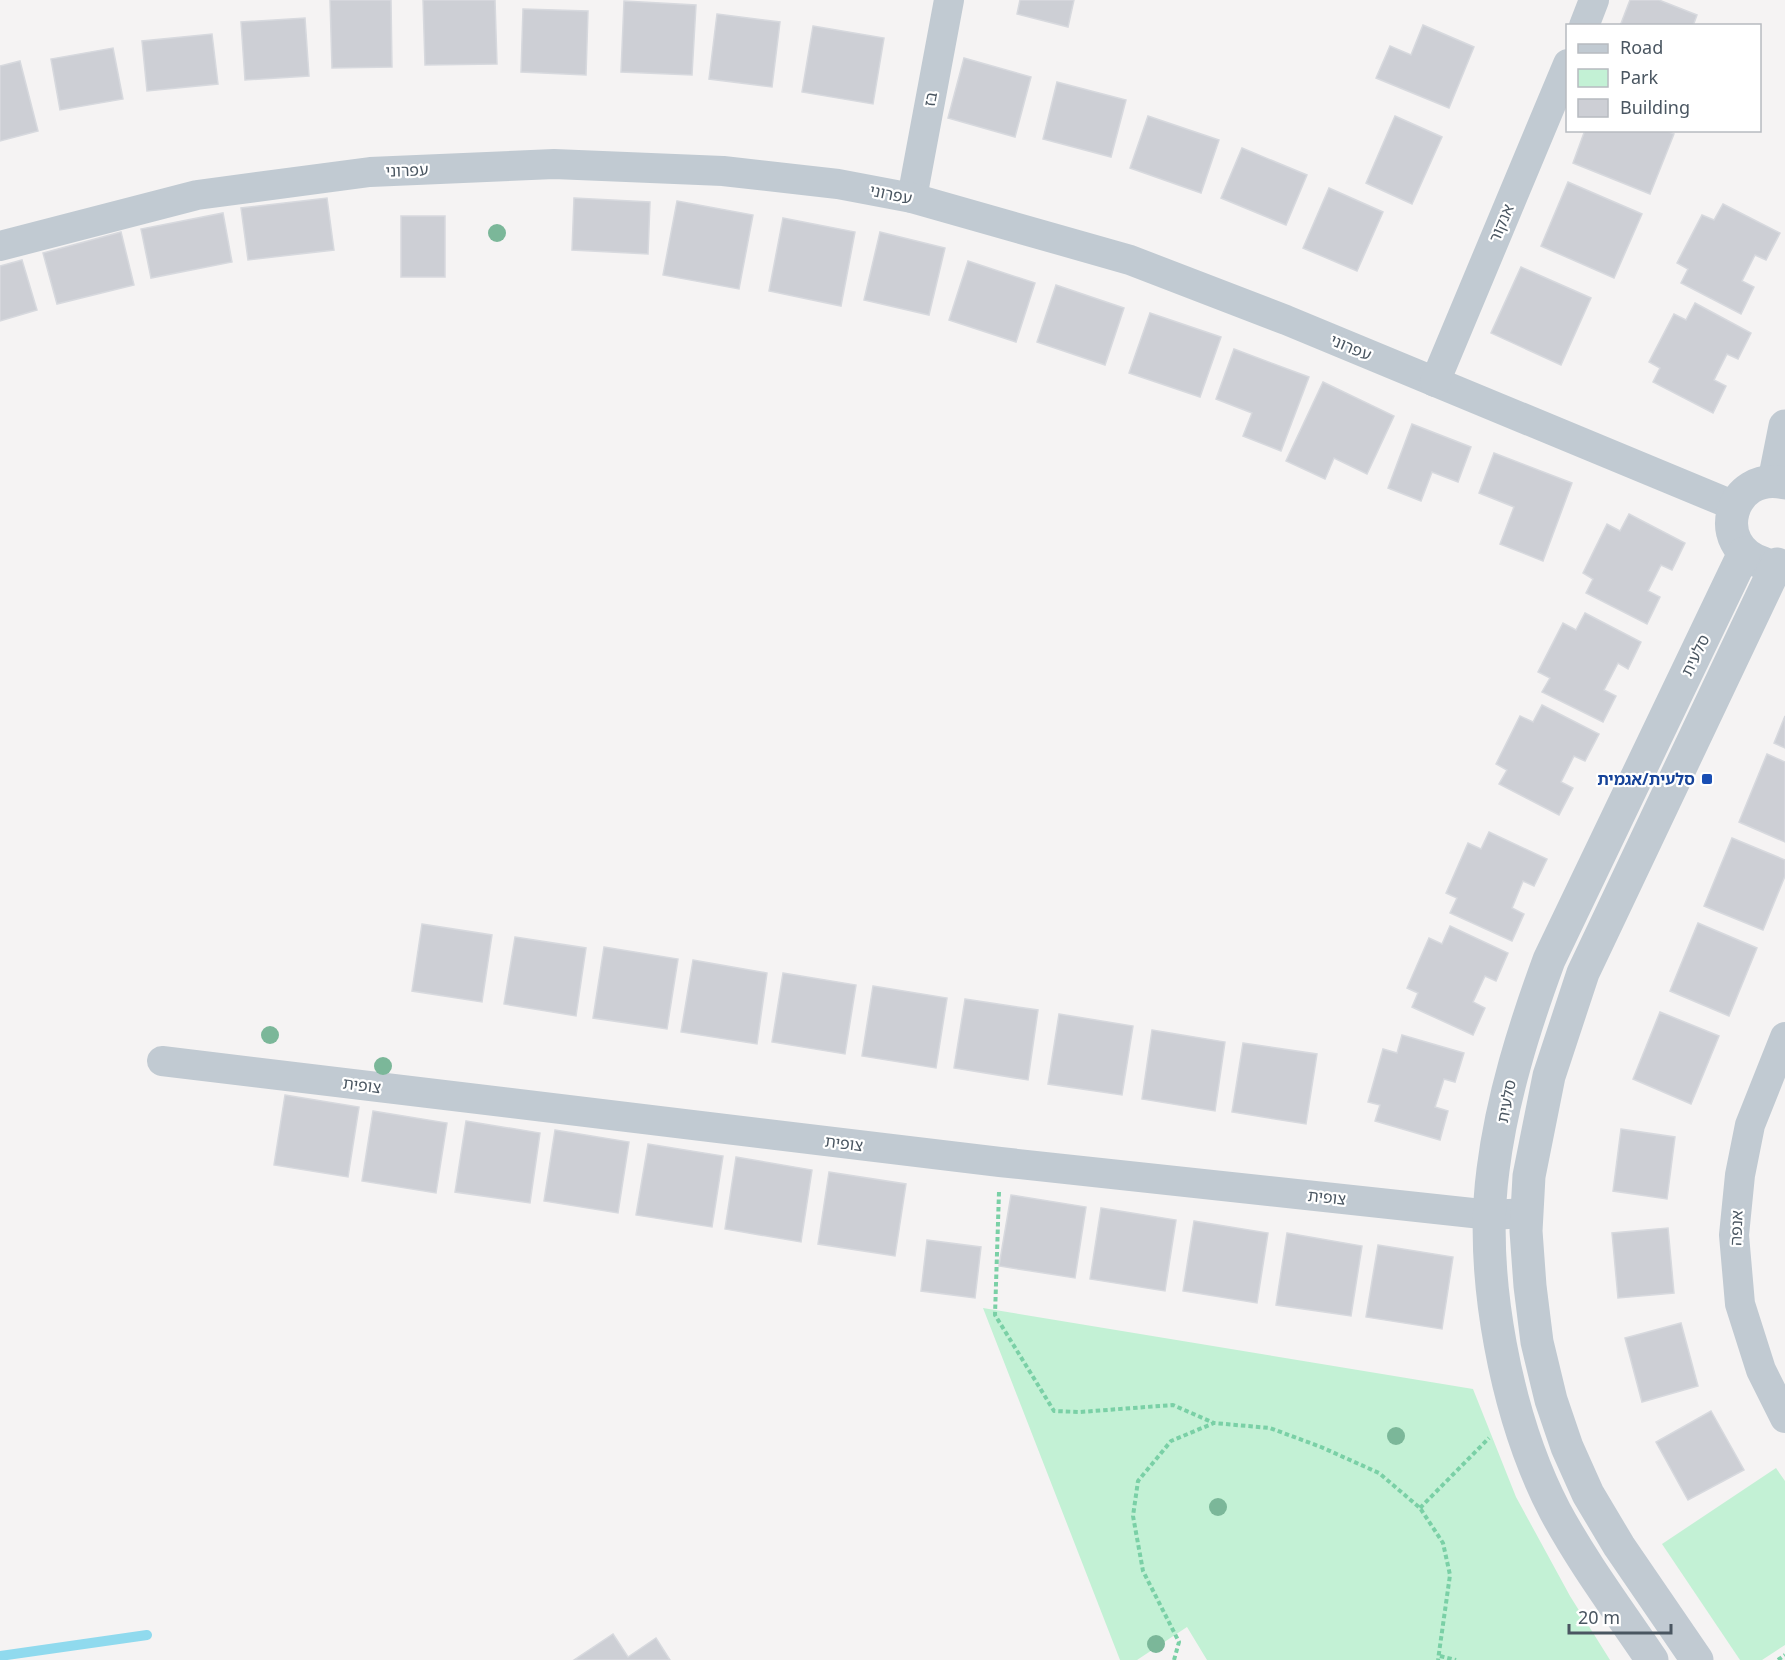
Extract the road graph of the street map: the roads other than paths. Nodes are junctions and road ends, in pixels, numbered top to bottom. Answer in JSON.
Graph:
{"nodes":[{"id":1,"x":949,"y":0,"type":"edge"},
{"id":2,"x":1594,"y":0,"type":"edge"},
{"id":3,"x":1585,"y":24,"type":"edge"},
{"id":4,"x":1566,"y":69,"type":"edge"},
{"id":5,"x":912,"y":198,"type":"junction"},
{"id":6,"x":0,"y":246,"type":"edge"},
{"id":7,"x":1435,"y":382,"type":"junction"},
{"id":8,"x":1785,"y":426,"type":"edge"},
{"id":9,"x":1779,"y":482,"type":"edge"},
{"id":10,"x":1735,"y":506,"type":"junction"},
{"id":11,"x":1744,"y":553,"type":"junction"},
{"id":12,"x":1781,"y":563,"type":"edge"},
{"id":13,"x":1785,"y":1037,"type":"edge"},
{"id":14,"x":162,"y":1061,"type":"dead end"},
{"id":15,"x":1527,"y":1213,"type":"junction"},
{"id":16,"x":1491,"y":1215,"type":"junction"},
{"id":17,"x":1785,"y":1418,"type":"edge"},
{"id":18,"x":1652,"y":1660,"type":"edge"},
{"id":19,"x":1697,"y":1660,"type":"edge"}],
"edges":[{"from":1,"to":5,"type":"street","name":"בז"},
{"from":2,"to":3,"type":"street"},
{"from":4,"to":7,"type":"street","name":"אנקור"},
{"from":5,"to":6,"type":"street","name":"עפרוני"},
{"from":5,"to":7,"type":"street","name":"עפרוני"},
{"from":7,"to":10,"type":"street","name":"עפרוני"},
{"from":8,"to":9,"type":"street"},
{"from":9,"to":10,"type":"street"},
{"from":10,"to":11,"type":"street"},
{"from":11,"to":12,"type":"street"},
{"from":11,"to":16,"type":"street","name":"סלעית"},
{"from":12,"to":15,"type":"street"},
{"from":13,"to":17,"type":"street","name":"אנפה"},
{"from":14,"to":16,"type":"street","name":"צופית"},
{"from":15,"to":16,"type":"street","name":"צופית"},
{"from":15,"to":19,"type":"street"},
{"from":16,"to":18,"type":"street","name":"סלעית"}]}
